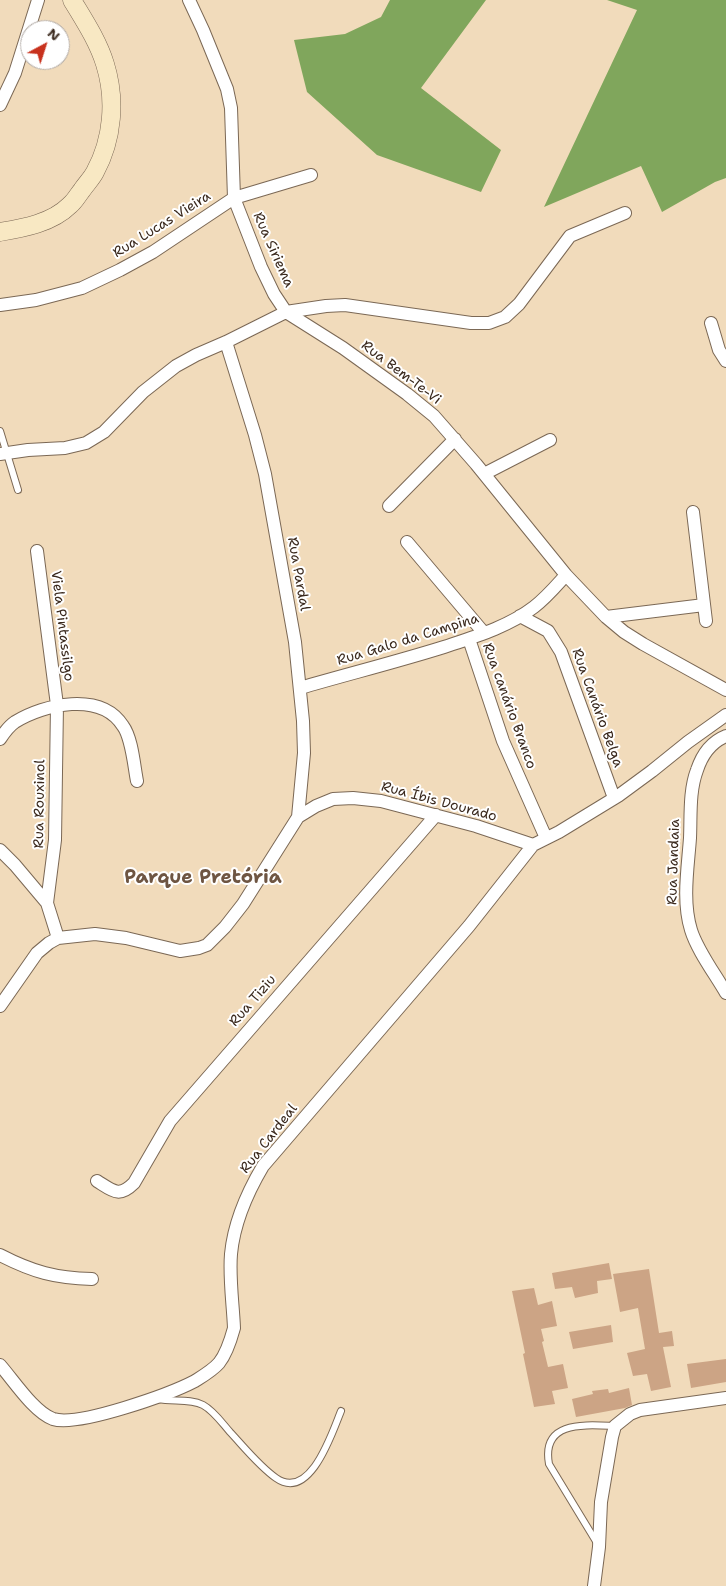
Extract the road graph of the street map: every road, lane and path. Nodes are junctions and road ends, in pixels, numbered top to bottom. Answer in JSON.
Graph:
{"nodes":[{"id":1,"x":38,"y":0,"type":"edge"},
{"id":2,"x":72,"y":0,"type":"edge"},
{"id":3,"x":189,"y":0,"type":"edge"},
{"id":4,"x":0,"y":105,"type":"edge"},
{"id":5,"x":311,"y":176,"type":"dead end"},
{"id":6,"x":234,"y":198,"type":"junction"},
{"id":7,"x":625,"y":212,"type":"dead end"},
{"id":8,"x":0,"y":232,"type":"edge"},
{"id":9,"x":0,"y":305,"type":"edge"},
{"id":10,"x":286,"y":312,"type":"junction"},
{"id":11,"x":711,"y":323,"type":"dead end"},
{"id":12,"x":226,"y":342,"type":"junction"},
{"id":13,"x":726,"y":361,"type":"edge"},
{"id":14,"x":0,"y":431,"type":"edge"},
{"id":15,"x":455,"y":439,"type":"junction"},
{"id":16,"x":550,"y":440,"type":"dead end"},
{"id":17,"x":3,"y":454,"type":"edge"},
{"id":18,"x":484,"y":474,"type":"junction"},
{"id":19,"x":18,"y":490,"type":"dead end"},
{"id":20,"x":389,"y":506,"type":"dead end"},
{"id":21,"x":693,"y":512,"type":"dead end"},
{"id":22,"x":407,"y":542,"type":"dead end"},
{"id":23,"x":37,"y":551,"type":"dead end"},
{"id":24,"x":566,"y":575,"type":"junction"},
{"id":25,"x":704,"y":605,"type":"junction"},
{"id":26,"x":520,"y":616,"type":"junction"},
{"id":27,"x":606,"y":617,"type":"junction"},
{"id":28,"x":706,"y":621,"type":"dead end"},
{"id":29,"x":484,"y":633,"type":"junction"},
{"id":30,"x":469,"y":639,"type":"junction"},
{"id":31,"x":300,"y":688,"type":"junction"},
{"id":32,"x":726,"y":690,"type":"edge"},
{"id":33,"x":56,"y":705,"type":"junction"},
{"id":34,"x":726,"y":715,"type":"edge"},
{"id":35,"x":726,"y":736,"type":"edge"},
{"id":36,"x":0,"y":739,"type":"edge"},
{"id":37,"x":137,"y":781,"type":"dead end"},
{"id":38,"x":614,"y":798,"type":"junction"},
{"id":39,"x":436,"y":815,"type":"junction"},
{"id":40,"x":298,"y":816,"type":"junction"},
{"id":41,"x":546,"y":838,"type":"junction"},
{"id":42,"x":533,"y":844,"type":"junction"},
{"id":43,"x":2,"y":853,"type":"edge"},
{"id":44,"x":47,"y":903,"type":"junction"},
{"id":45,"x":58,"y":938,"type":"junction"},
{"id":46,"x":726,"y":993,"type":"edge"},
{"id":47,"x":0,"y":1006,"type":"edge"},
{"id":48,"x":98,"y":1181,"type":"dead end"},
{"id":49,"x":0,"y":1255,"type":"edge"},
{"id":50,"x":92,"y":1279,"type":"dead end"},
{"id":51,"x":0,"y":1365,"type":"edge"},
{"id":52,"x":155,"y":1398,"type":"junction"},
{"id":53,"x":726,"y":1398,"type":"edge"},
{"id":54,"x":341,"y":1411,"type":"dead end"},
{"id":55,"x":616,"y":1426,"type":"junction"},
{"id":56,"x":599,"y":1546,"type":"junction"},
{"id":57,"x":594,"y":1586,"type":"edge"}],
"edges":[{"from":1,"to":4,"type":"street"},
{"from":2,"to":8,"type":"street"},
{"from":3,"to":6,"type":"street","name":"Rua Siriema"},
{"from":5,"to":6,"type":"street","name":"Rua Lucas Vieira"},
{"from":6,"to":9,"type":"street","name":"Rua Lucas Vieira"},
{"from":6,"to":10,"type":"street","name":"Rua Siriema"},
{"from":7,"to":10,"type":"street"},
{"from":10,"to":12,"type":"street"},
{"from":10,"to":15,"type":"street","name":"Rua Bem-Te-Vi"},
{"from":11,"to":13,"type":"street"},
{"from":12,"to":17,"type":"street"},
{"from":12,"to":31,"type":"street","name":"Rua Pardal"},
{"from":14,"to":17,"type":"lane"},
{"from":15,"to":18,"type":"street","name":"Rua Bem-Te-Vi"},
{"from":15,"to":20,"type":"street"},
{"from":16,"to":18,"type":"street"},
{"from":17,"to":19,"type":"lane"},
{"from":18,"to":24,"type":"street","name":"Rua Bem-Te-Vi"},
{"from":21,"to":25,"type":"street"},
{"from":22,"to":29,"type":"street"},
{"from":23,"to":33,"type":"street","name":"Viela Pintassilgo"},
{"from":24,"to":26,"type":"street","name":"Rua Galo da Campina"},
{"from":24,"to":27,"type":"street","name":"Rua Bem-Te-Vi"},
{"from":25,"to":27,"type":"street"},
{"from":25,"to":28,"type":"street"},
{"from":26,"to":29,"type":"street","name":"Rua Galo da Campina"},
{"from":26,"to":38,"type":"street","name":"Rua Canário Belga"},
{"from":27,"to":32,"type":"street","name":"Rua Bem-Te-Vi"},
{"from":29,"to":30,"type":"street","name":"Rua Galo da Campina"},
{"from":30,"to":31,"type":"street","name":"Rua Galo da Campina"},
{"from":30,"to":41,"type":"street","name":"Rua canário Branco"},
{"from":31,"to":40,"type":"street","name":"Rua Pardal"},
{"from":33,"to":36,"type":"street"},
{"from":33,"to":37,"type":"street"},
{"from":33,"to":44,"type":"street","name":"Rua Rouxinol"},
{"from":34,"to":38,"type":"street"},
{"from":35,"to":46,"type":"street","name":"Rua Jandaia"},
{"from":38,"to":41,"type":"street"},
{"from":39,"to":40,"type":"street","name":"Rua Íbis Dourado"},
{"from":39,"to":42,"type":"street","name":"Rua Íbis Dourado"},
{"from":39,"to":48,"type":"street","name":"Rua Tiziu"},
{"from":40,"to":45,"type":"street"},
{"from":41,"to":42,"type":"street"},
{"from":42,"to":52,"type":"street","name":"Rua Cardeal"},
{"from":43,"to":44,"type":"street"},
{"from":44,"to":45,"type":"street"},
{"from":45,"to":47,"type":"street"},
{"from":49,"to":50,"type":"street"},
{"from":51,"to":52,"type":"street","name":"Rua Cardeal"},
{"from":52,"to":54,"type":"lane"},
{"from":53,"to":55,"type":"street"},
{"from":55,"to":56,"type":"street"},
{"from":55,"to":56,"type":"lane"},
{"from":56,"to":57,"type":"street"}]}
